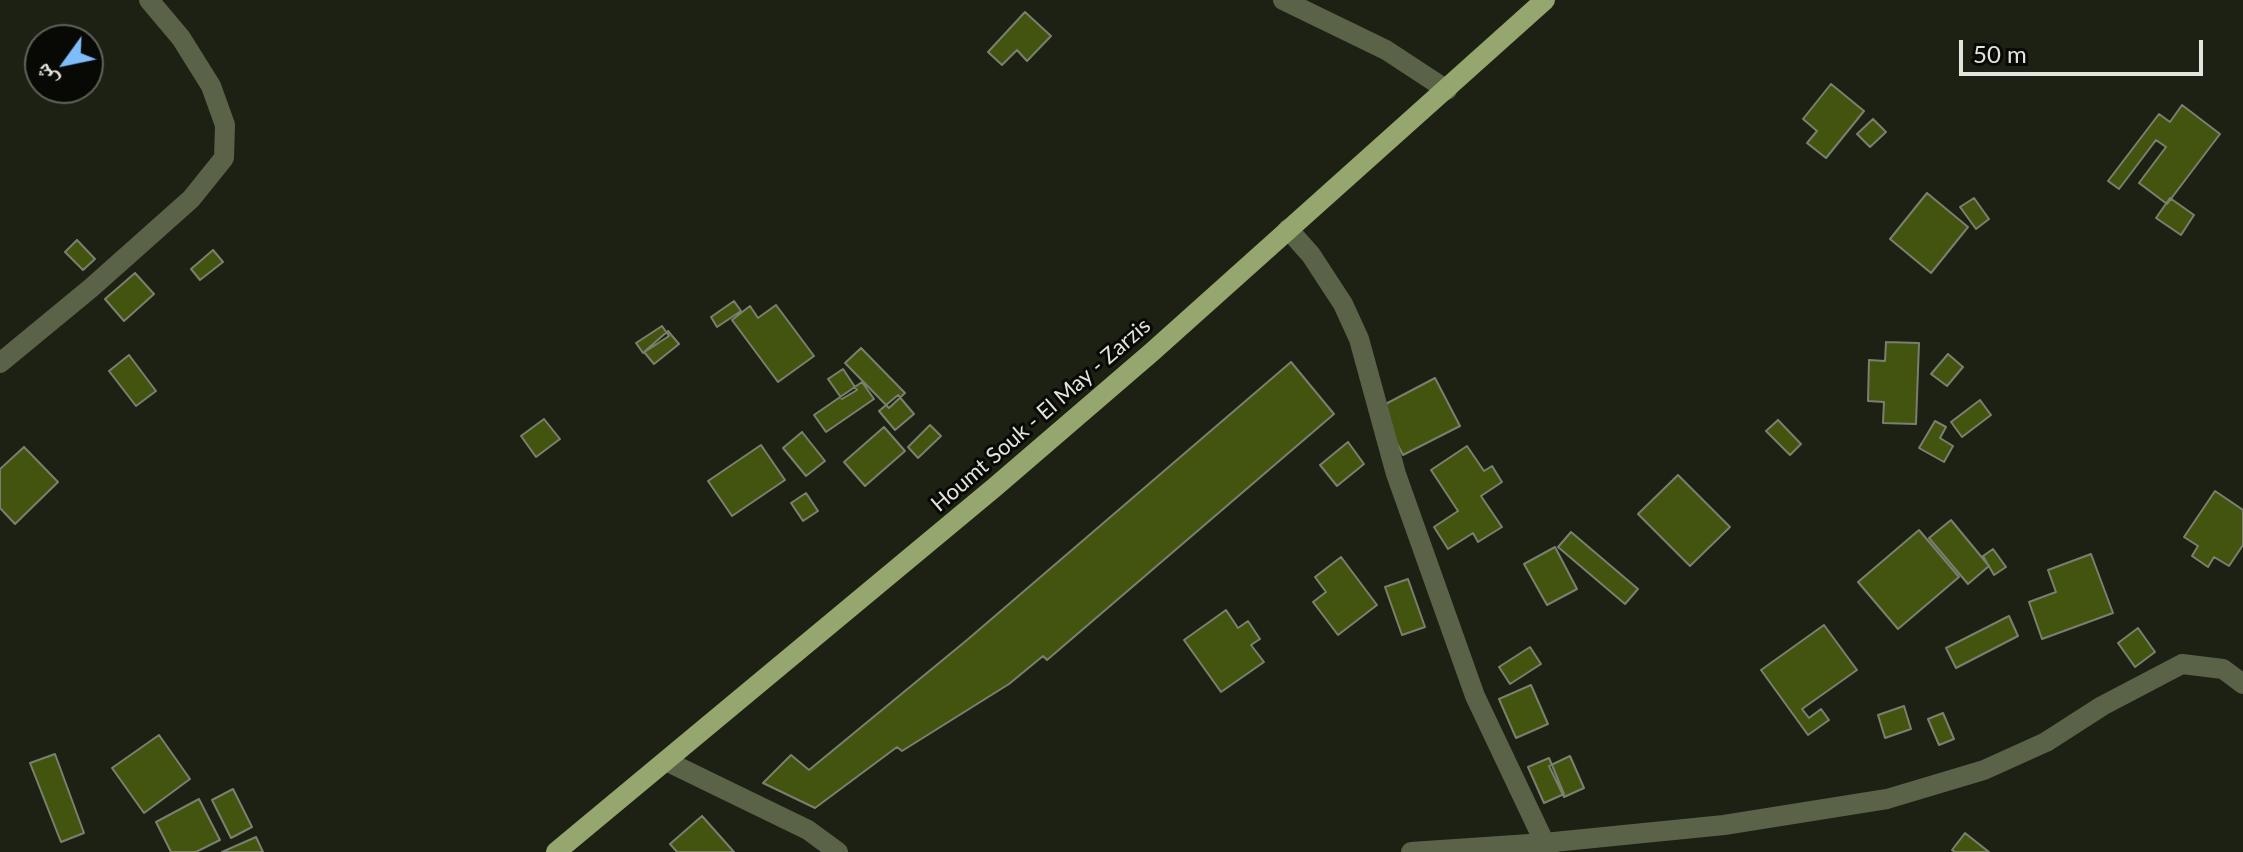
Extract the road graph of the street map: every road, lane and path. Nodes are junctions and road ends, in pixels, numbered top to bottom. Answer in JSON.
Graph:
{"nodes":[{"id":1,"x":149,"y":0,"type":"edge"},
{"id":2,"x":1283,"y":0,"type":"edge"},
{"id":3,"x":1545,"y":0,"type":"edge"},
{"id":4,"x":1447,"y":90,"type":"junction"},
{"id":5,"x":1288,"y":229,"type":"junction"},
{"id":6,"x":0,"y":363,"type":"edge"},
{"id":7,"x":2243,"y":684,"type":"edge"},
{"id":8,"x":666,"y":761,"type":"junction"},
{"id":9,"x":1547,"y":848,"type":"edge"},
{"id":10,"x":556,"y":852,"type":"edge"},
{"id":11,"x":838,"y":852,"type":"edge"},
{"id":12,"x":1411,"y":852,"type":"edge"}],
"edges":[{"from":1,"to":6,"type":"street"},
{"from":2,"to":4,"type":"street"},
{"from":3,"to":4,"type":"main road","name":"Houmt Souk - El May - Zarzis"},
{"from":4,"to":5,"type":"main road","name":"Houmt Souk - El May - Zarzis"},
{"from":5,"to":8,"type":"main road","name":"Houmt Souk - El May - Zarzis"},
{"from":5,"to":9,"type":"street"},
{"from":7,"to":9,"type":"street"},
{"from":8,"to":10,"type":"main road","name":"Houmt Souk - El May - Zarzis"},
{"from":8,"to":11,"type":"street"},
{"from":9,"to":12,"type":"street"}]}
